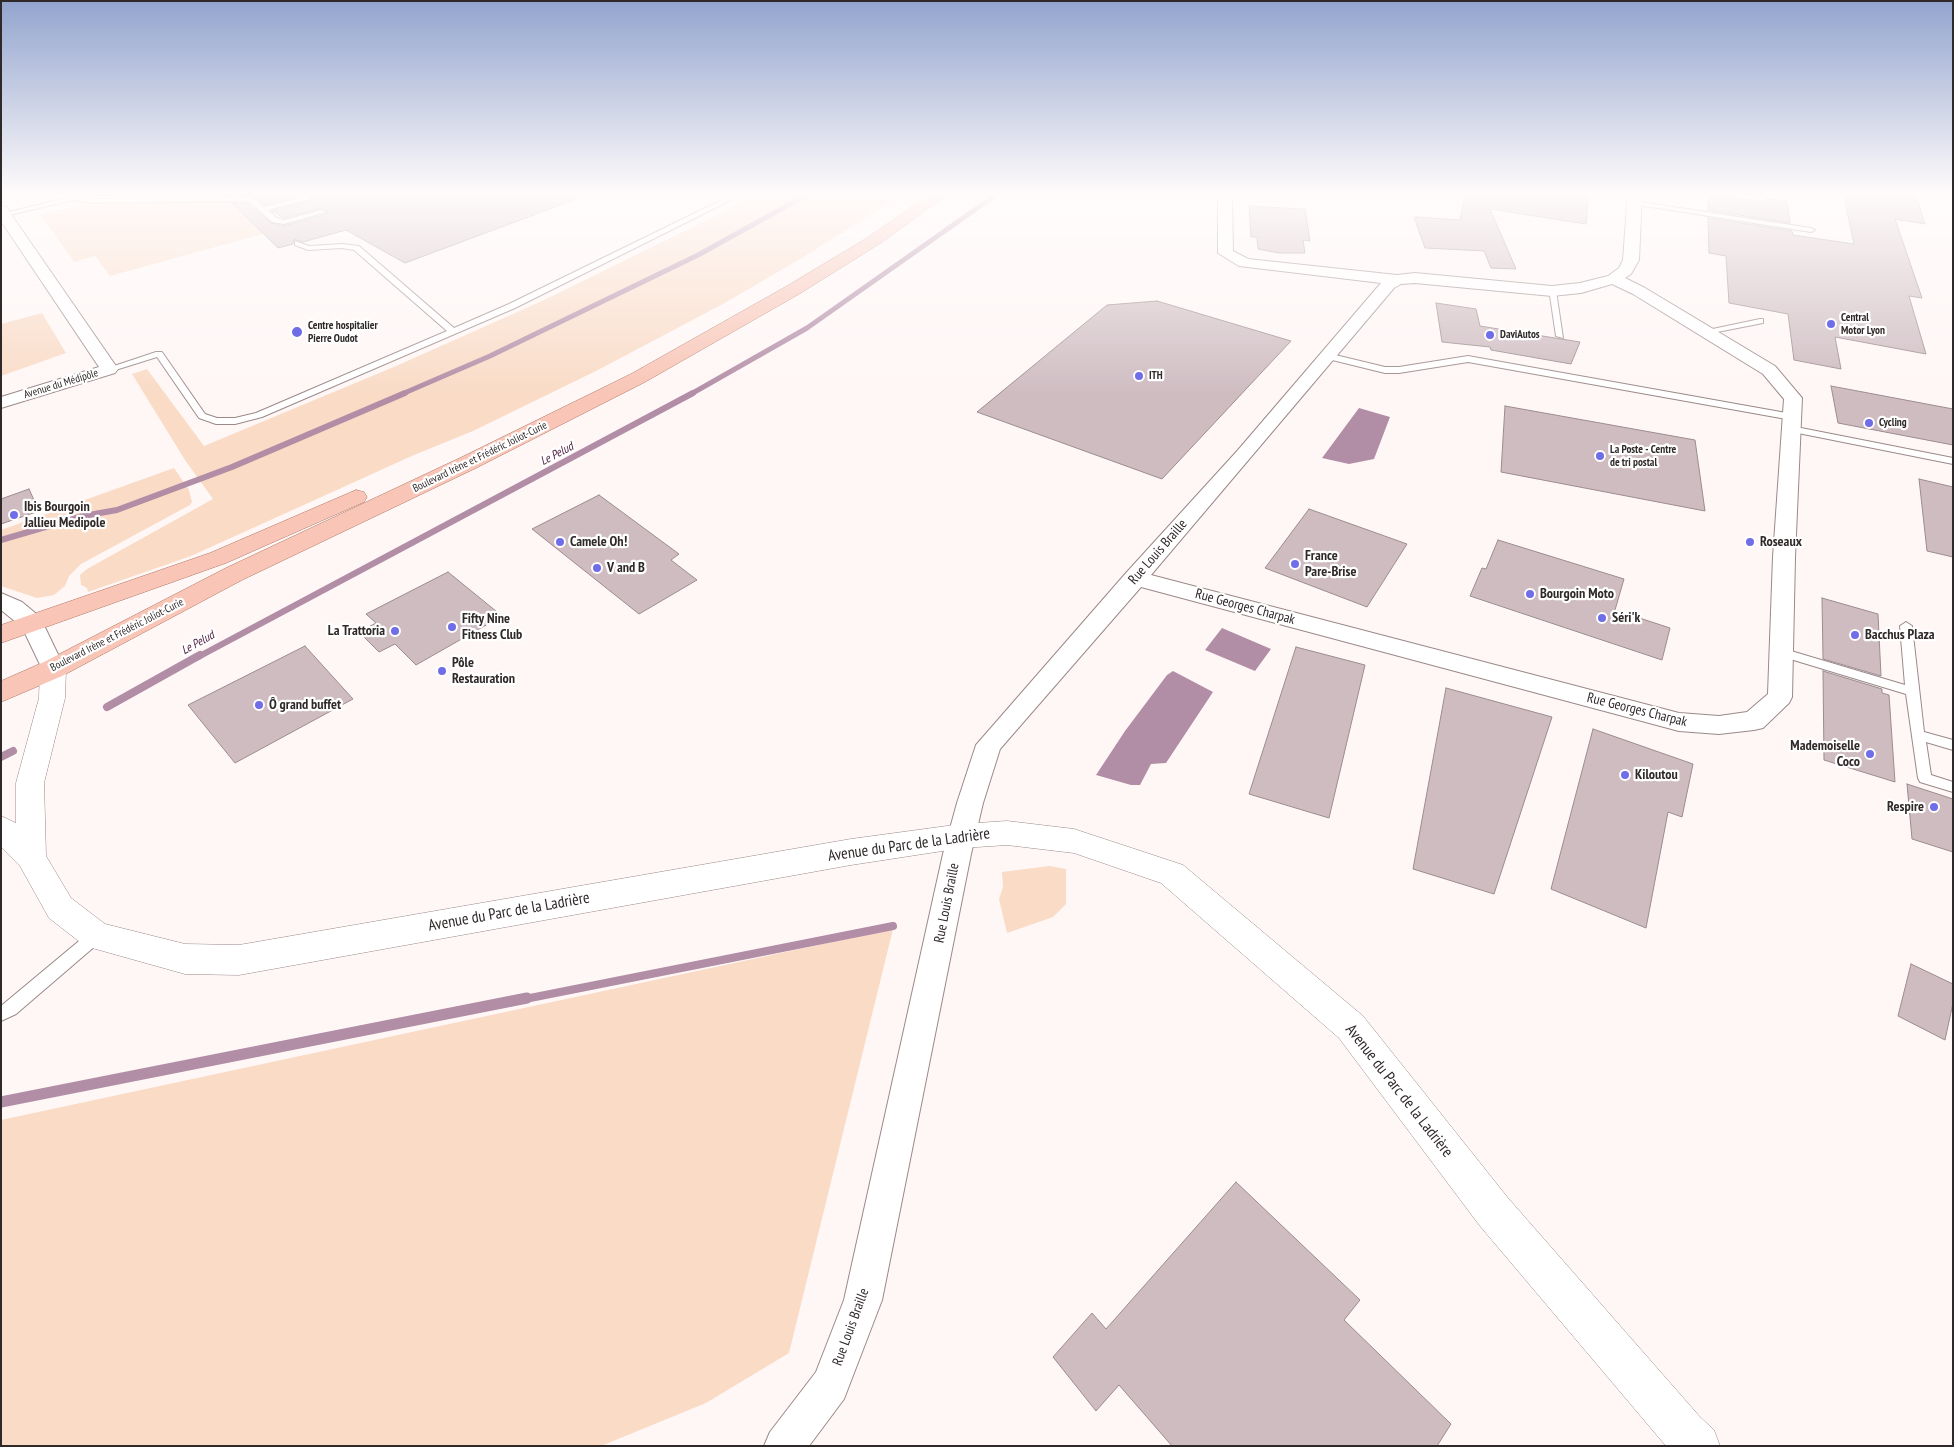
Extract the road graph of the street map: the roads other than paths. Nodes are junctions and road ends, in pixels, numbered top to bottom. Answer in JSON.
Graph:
{"nodes":[{"id":1,"x":33,"y":260,"type":"edge"},
{"id":2,"x":369,"y":260,"type":"edge"},
{"id":3,"x":610,"y":260,"type":"edge"},
{"id":4,"x":812,"y":260,"type":"edge"},
{"id":5,"x":843,"y":260,"type":"edge"},
{"id":6,"x":1238,"y":260,"type":"edge"},
{"id":7,"x":1631,"y":260,"type":"edge"},
{"id":8,"x":1397,"y":280,"type":"junction"},
{"id":9,"x":1614,"y":280,"type":"junction"},
{"id":10,"x":1552,"y":291,"type":"junction"},
{"id":11,"x":1760,"y":321,"type":"dead end"},
{"id":12,"x":1707,"y":331,"type":"junction"},
{"id":13,"x":453,"y":332,"type":"junction"},
{"id":14,"x":1560,"y":336,"type":"dead end"},
{"id":15,"x":1327,"y":356,"type":"junction"},
{"id":16,"x":109,"y":370,"type":"junction"},
{"id":17,"x":1,"y":403,"type":"edge"},
{"id":18,"x":1792,"y":423,"type":"junction"},
{"id":19,"x":1953,"y":461,"type":"edge"},
{"id":20,"x":1134,"y":578,"type":"junction"},
{"id":21,"x":1,"y":600,"type":"edge"},
{"id":22,"x":32,"y":623,"type":"junction"},
{"id":23,"x":1906,"y":626,"type":"dead end"},
{"id":24,"x":1,"y":634,"type":"edge"},
{"id":25,"x":1781,"y":652,"type":"junction"},
{"id":26,"x":53,"y":669,"type":"junction"},
{"id":27,"x":1912,"y":690,"type":"junction"},
{"id":28,"x":1,"y":692,"type":"edge"},
{"id":29,"x":1918,"y":735,"type":"junction"},
{"id":30,"x":1953,"y":745,"type":"edge"},
{"id":31,"x":1953,"y":787,"type":"edge"},
{"id":32,"x":1,"y":828,"type":"edge"},
{"id":33,"x":962,"y":836,"type":"junction"},
{"id":34,"x":31,"y":857,"type":"junction"},
{"id":35,"x":96,"y":936,"type":"junction"},
{"id":36,"x":1,"y":1014,"type":"edge"},
{"id":37,"x":784,"y":1446,"type":"edge"},
{"id":38,"x":1698,"y":1446,"type":"edge"}],
"edges":[{"from":1,"to":16,"type":"street","name":"Avenue du Médipôle"},
{"from":2,"to":13,"type":"lane"},
{"from":3,"to":13,"type":"lane"},
{"from":4,"to":22,"type":"main road","name":"Boulevard Irène et Frédéric Joliot-Curie"},
{"from":5,"to":26,"type":"main road","name":"Boulevard Irène et Frédéric Joliot-Curie"},
{"from":6,"to":8,"type":"street"},
{"from":7,"to":9,"type":"street"},
{"from":8,"to":10,"type":"street"},
{"from":8,"to":15,"type":"street","name":"Rue Louis Braille"},
{"from":9,"to":10,"type":"street"},
{"from":9,"to":12,"type":"street","name":"Rue Georges Charpak"},
{"from":10,"to":14,"type":"lane"},
{"from":11,"to":12,"type":"lane"},
{"from":12,"to":18,"type":"street","name":"Rue Georges Charpak"},
{"from":13,"to":16,"type":"lane"},
{"from":15,"to":18,"type":"lane"},
{"from":15,"to":20,"type":"street","name":"Rue Louis Braille"},
{"from":16,"to":17,"type":"street","name":"Avenue du Médipôle"},
{"from":18,"to":19,"type":"lane"},
{"from":18,"to":25,"type":"street","name":"Rue Georges Charpak"},
{"from":20,"to":25,"type":"street","name":"Rue Georges Charpak"},
{"from":20,"to":33,"type":"street","name":"Rue Louis Braille"},
{"from":21,"to":22,"type":"street"},
{"from":22,"to":24,"type":"main road","name":"Boulevard Irène et Frédéric Joliot-Curie"},
{"from":22,"to":26,"type":"street"},
{"from":23,"to":27,"type":"lane"},
{"from":25,"to":27,"type":"lane"},
{"from":26,"to":28,"type":"main road","name":"Boulevard Irène et Frédéric Joliot-Curie"},
{"from":26,"to":34,"type":"street","name":"Avenue du Parc de la Ladrière"},
{"from":27,"to":29,"type":"lane"},
{"from":29,"to":30,"type":"lane"},
{"from":29,"to":31,"type":"lane"},
{"from":32,"to":34,"type":"street","name":"Avenue du Parc de la Ladrière"},
{"from":33,"to":35,"type":"street","name":"Avenue du Parc de la Ladrière"},
{"from":33,"to":37,"type":"street","name":"Rue Louis Braille"},
{"from":33,"to":38,"type":"street","name":"Avenue du Parc de la Ladrière"},
{"from":34,"to":35,"type":"street","name":"Avenue du Parc de la Ladrière"},
{"from":35,"to":36,"type":"lane"}]}
